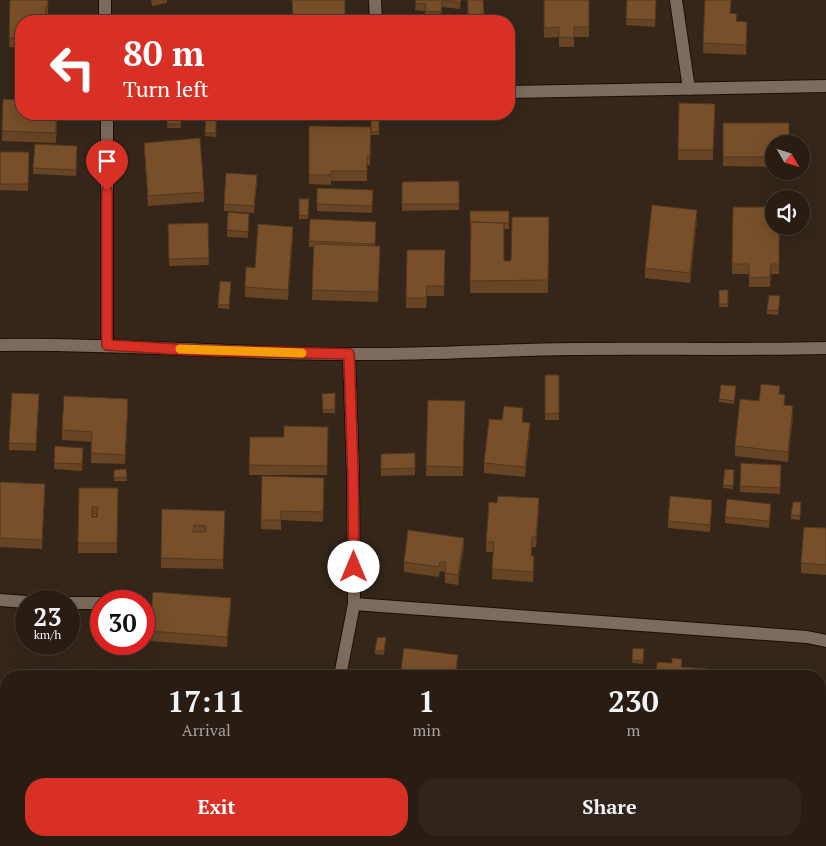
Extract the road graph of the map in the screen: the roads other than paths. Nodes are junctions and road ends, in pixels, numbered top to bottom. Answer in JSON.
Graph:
{"nodes":[{"id":1,"x":105,"y":0,"type":"edge"},
{"id":2,"x":375,"y":0,"type":"edge"},
{"id":3,"x":676,"y":0,"type":"edge"},
{"id":4,"x":105,"y":15,"type":"edge"},
{"id":5,"x":376,"y":15,"type":"edge"},
{"id":6,"x":826,"y":86,"type":"edge"},
{"id":7,"x":689,"y":89,"type":"junction"},
{"id":8,"x":515,"y":92,"type":"edge"},
{"id":9,"x":106,"y":120,"type":"edge"},
{"id":10,"x":0,"y":345,"type":"edge"},
{"id":11,"x":107,"y":345,"type":"junction"},
{"id":12,"x":826,"y":348,"type":"edge"},
{"id":13,"x":349,"y":354,"type":"junction"},
{"id":14,"x":0,"y":600,"type":"edge"},
{"id":15,"x":15,"y":601,"type":"edge"},
{"id":16,"x":354,"y":604,"type":"junction"},
{"id":17,"x":826,"y":641,"type":"edge"},
{"id":18,"x":341,"y":670,"type":"edge"}],
"edges":[{"from":1,"to":4,"type":"street"},
{"from":2,"to":5,"type":"street"},
{"from":3,"to":7,"type":"street"},
{"from":6,"to":7,"type":"street"},
{"from":7,"to":8,"type":"street"},
{"from":9,"to":11,"type":"street"},
{"from":10,"to":11,"type":"street"},
{"from":11,"to":13,"type":"street"},
{"from":12,"to":13,"type":"street"},
{"from":13,"to":16,"type":"street"},
{"from":14,"to":15,"type":"street"},
{"from":16,"to":17,"type":"street"},
{"from":16,"to":18,"type":"street"}]}
